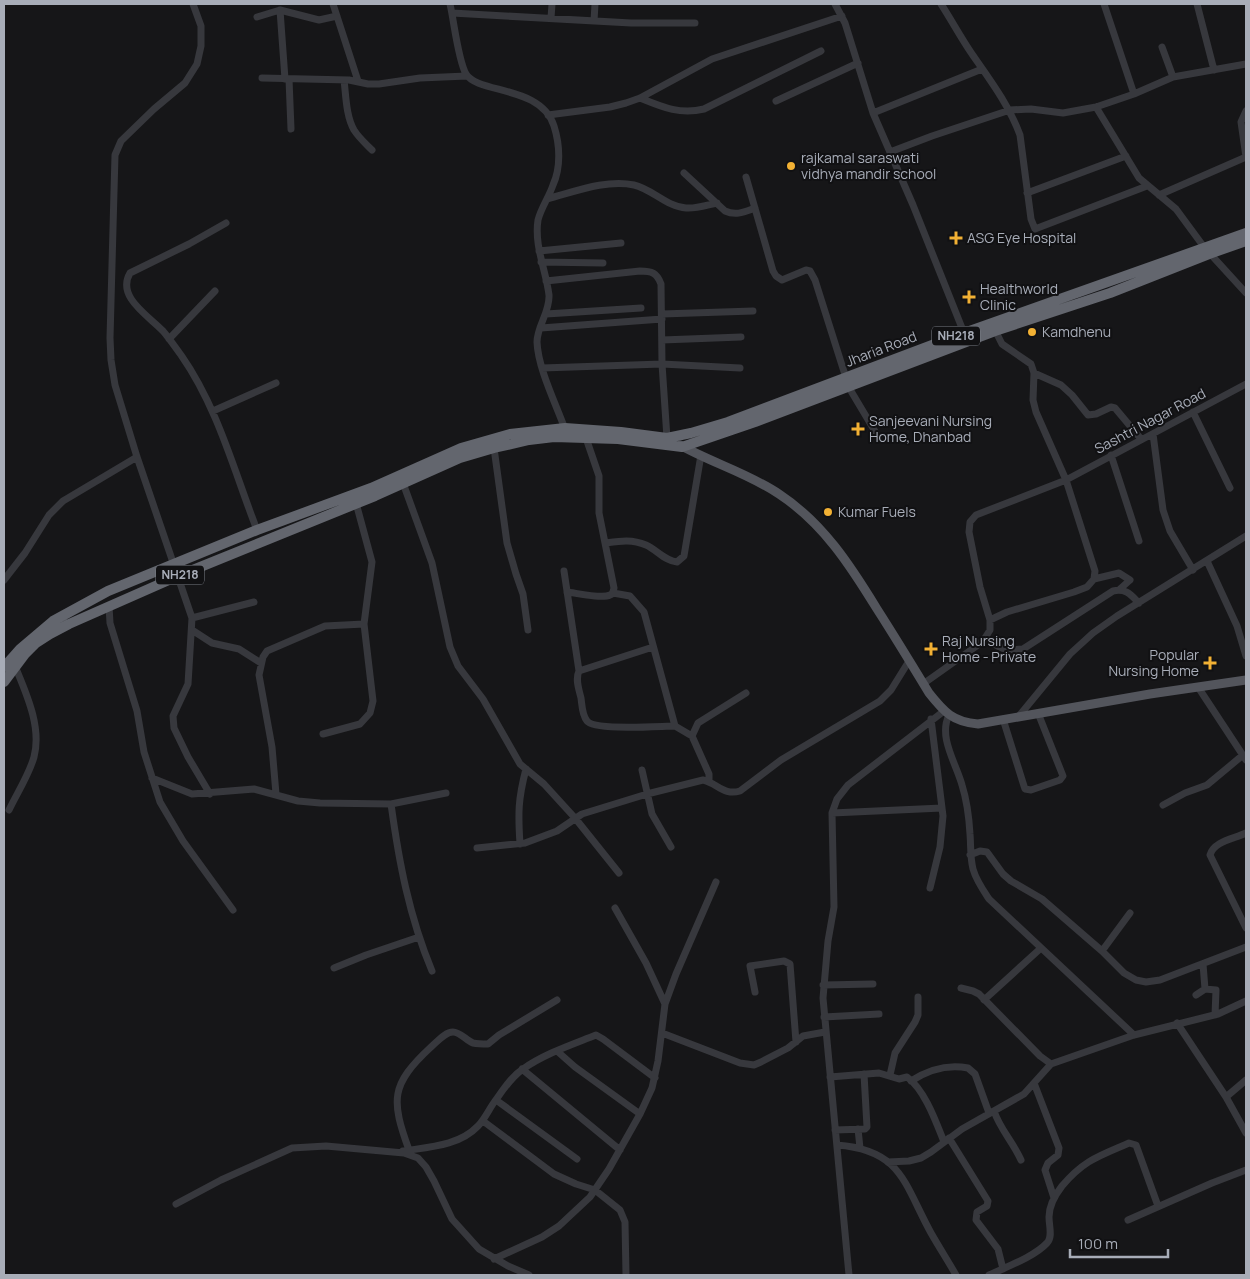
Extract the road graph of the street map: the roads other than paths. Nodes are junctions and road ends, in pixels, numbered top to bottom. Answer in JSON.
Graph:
{"nodes":[{"id":1,"x":193,"y":4,"type":"edge"},
{"id":2,"x":333,"y":4,"type":"edge"},
{"id":3,"x":450,"y":4,"type":"edge"},
{"id":4,"x":552,"y":4,"type":"edge"},
{"id":5,"x":595,"y":4,"type":"edge"},
{"id":6,"x":835,"y":4,"type":"edge"},
{"id":7,"x":942,"y":4,"type":"edge"},
{"id":8,"x":1104,"y":4,"type":"edge"},
{"id":9,"x":1196,"y":4,"type":"edge"},
{"id":10,"x":280,"y":10,"type":"junction"},
{"id":11,"x":452,"y":13,"type":"junction"},
{"id":12,"x":337,"y":16,"type":"junction"},
{"id":13,"x":842,"y":16,"type":"junction"},
{"id":14,"x":257,"y":17,"type":"dead end"},
{"id":15,"x":551,"y":18,"type":"junction"},
{"id":16,"x":594,"y":21,"type":"junction"},
{"id":17,"x":695,"y":23,"type":"dead end"},
{"id":18,"x":1162,"y":47,"type":"dead end"},
{"id":19,"x":821,"y":51,"type":"dead end"},
{"id":20,"x":858,"y":63,"type":"junction"},
{"id":21,"x":1246,"y":64,"type":"edge"},
{"id":22,"x":982,"y":69,"type":"junction"},
{"id":23,"x":1214,"y":70,"type":"junction"},
{"id":24,"x":467,"y":76,"type":"junction"},
{"id":25,"x":1173,"y":77,"type":"junction"},
{"id":26,"x":262,"y":78,"type":"dead end"},
{"id":27,"x":287,"y":79,"type":"junction"},
{"id":28,"x":344,"y":80,"type":"junction"},
{"id":29,"x":358,"y":81,"type":"junction"},
{"id":30,"x":1134,"y":94,"type":"junction"},
{"id":31,"x":640,"y":98,"type":"junction"},
{"id":32,"x":776,"y":101,"type":"dead end"},
{"id":33,"x":1096,"y":107,"type":"junction"},
{"id":34,"x":1010,"y":110,"type":"junction"},
{"id":35,"x":1246,"y":112,"type":"edge"},
{"id":36,"x":873,"y":113,"type":"junction"},
{"id":37,"x":548,"y":115,"type":"junction"},
{"id":38,"x":291,"y":129,"type":"dead end"},
{"id":39,"x":372,"y":150,"type":"dead end"},
{"id":40,"x":890,"y":152,"type":"junction"},
{"id":41,"x":1126,"y":156,"type":"junction"},
{"id":42,"x":1246,"y":157,"type":"edge"},
{"id":43,"x":684,"y":172,"type":"dead end"},
{"id":44,"x":746,"y":177,"type":"dead end"},
{"id":45,"x":1147,"y":186,"type":"junction"},
{"id":46,"x":1028,"y":193,"type":"junction"},
{"id":47,"x":1159,"y":195,"type":"junction"},
{"id":48,"x":547,"y":199,"type":"junction"},
{"id":49,"x":716,"y":203,"type":"junction"},
{"id":50,"x":755,"y":208,"type":"junction"},
{"id":51,"x":226,"y":223,"type":"dead end"},
{"id":52,"x":1246,"y":234,"type":"edge"},
{"id":53,"x":1246,"y":241,"type":"edge"},
{"id":54,"x":622,"y":243,"type":"dead end"},
{"id":55,"x":538,"y":251,"type":"junction"},
{"id":56,"x":1207,"y":251,"type":"junction"},
{"id":57,"x":541,"y":262,"type":"junction"},
{"id":58,"x":603,"y":263,"type":"dead end"},
{"id":59,"x":546,"y":281,"type":"junction"},
{"id":60,"x":215,"y":291,"type":"dead end"},
{"id":61,"x":1246,"y":293,"type":"edge"},
{"id":62,"x":641,"y":308,"type":"dead end"},
{"id":63,"x":753,"y":311,"type":"dead end"},
{"id":64,"x":546,"y":314,"type":"junction"},
{"id":65,"x":662,"y":317,"type":"junction"},
{"id":66,"x":994,"y":327,"type":"junction"},
{"id":67,"x":541,"y":328,"type":"junction"},
{"id":68,"x":964,"y":333,"type":"junction"},
{"id":69,"x":741,"y":336,"type":"dead end"},
{"id":70,"x":168,"y":338,"type":"junction"},
{"id":71,"x":662,"y":340,"type":"junction"},
{"id":72,"x":662,"y":364,"type":"junction"},
{"id":73,"x":542,"y":368,"type":"junction"},
{"id":74,"x":740,"y":368,"type":"dead end"},
{"id":75,"x":1034,"y":372,"type":"junction"},
{"id":76,"x":847,"y":382,"type":"junction"},
{"id":77,"x":276,"y":383,"type":"dead end"},
{"id":78,"x":1246,"y":384,"type":"edge"},
{"id":79,"x":213,"y":411,"type":"junction"},
{"id":80,"x":1193,"y":412,"type":"junction"},
{"id":81,"x":566,"y":433,"type":"junction"},
{"id":82,"x":876,"y":433,"type":"dead end"},
{"id":83,"x":1153,"y":434,"type":"junction"},
{"id":84,"x":586,"y":438,"type":"junction"},
{"id":85,"x":667,"y":438,"type":"junction"},
{"id":86,"x":1141,"y":439,"type":"junction"},
{"id":87,"x":682,"y":447,"type":"junction"},
{"id":88,"x":494,"y":448,"type":"junction"},
{"id":89,"x":701,"y":455,"type":"junction"},
{"id":90,"x":1111,"y":455,"type":"junction"},
{"id":91,"x":137,"y":458,"type":"junction"},
{"id":92,"x":1066,"y":480,"type":"junction"},
{"id":93,"x":403,"y":483,"type":"junction"},
{"id":94,"x":391,"y":484,"type":"junction"},
{"id":95,"x":1230,"y":488,"type":"dead end"},
{"id":96,"x":373,"y":492,"type":"junction"},
{"id":97,"x":356,"y":503,"type":"junction"},
{"id":98,"x":257,"y":530,"type":"junction"},
{"id":99,"x":1246,"y":536,"type":"edge"},
{"id":100,"x":1139,"y":541,"type":"dead end"},
{"id":101,"x":606,"y":543,"type":"junction"},
{"id":102,"x":1207,"y":561,"type":"junction"},
{"id":103,"x":174,"y":564,"type":"junction"},
{"id":104,"x":1193,"y":570,"type":"junction"},
{"id":105,"x":564,"y":571,"type":"dead end"},
{"id":106,"x":178,"y":576,"type":"junction"},
{"id":107,"x":1094,"y":579,"type":"junction"},
{"id":108,"x":4,"y":580,"type":"edge"},
{"id":109,"x":1120,"y":589,"type":"junction"},
{"id":110,"x":567,"y":592,"type":"junction"},
{"id":111,"x":613,"y":593,"type":"junction"},
{"id":112,"x":254,"y":602,"type":"dead end"},
{"id":113,"x":1139,"y":603,"type":"junction"},
{"id":114,"x":109,"y":606,"type":"junction"},
{"id":115,"x":192,"y":618,"type":"junction"},
{"id":116,"x":990,"y":620,"type":"junction"},
{"id":117,"x":364,"y":624,"type":"junction"},
{"id":118,"x":192,"y":630,"type":"junction"},
{"id":119,"x":528,"y":630,"type":"dead end"},
{"id":120,"x":985,"y":638,"type":"junction"},
{"id":121,"x":653,"y":647,"type":"junction"},
{"id":122,"x":1246,"y":656,"type":"edge"},
{"id":123,"x":909,"y":661,"type":"junction"},
{"id":124,"x":261,"y":663,"type":"junction"},
{"id":125,"x":15,"y":666,"type":"junction"},
{"id":126,"x":4,"y":667,"type":"edge"},
{"id":127,"x":579,"y":671,"type":"junction"},
{"id":128,"x":1246,"y":680,"type":"edge"},
{"id":129,"x":4,"y":682,"type":"edge"},
{"id":130,"x":923,"y":684,"type":"junction"},
{"id":131,"x":1198,"y":687,"type":"junction"},
{"id":132,"x":746,"y":693,"type":"dead end"},
{"id":133,"x":946,"y":713,"type":"junction"},
{"id":134,"x":1038,"y":713,"type":"junction"},
{"id":135,"x":1019,"y":716,"type":"junction"},
{"id":136,"x":931,"y":719,"type":"junction"},
{"id":137,"x":1003,"y":719,"type":"junction"},
{"id":138,"x":676,"y":726,"type":"junction"},
{"id":139,"x":324,"y":734,"type":"dead end"},
{"id":140,"x":692,"y":736,"type":"junction"},
{"id":141,"x":1244,"y":757,"type":"edge"},
{"id":142,"x":526,"y":769,"type":"junction"},
{"id":143,"x":642,"y":770,"type":"dead end"},
{"id":144,"x":152,"y":778,"type":"junction"},
{"id":145,"x":709,"y":782,"type":"junction"},
{"id":146,"x":446,"y":793,"type":"dead end"},
{"id":147,"x":210,"y":794,"type":"junction"},
{"id":148,"x":276,"y":794,"type":"junction"},
{"id":149,"x":647,"y":794,"type":"junction"},
{"id":150,"x":391,"y":804,"type":"junction"},
{"id":151,"x":1163,"y":805,"type":"dead end"},
{"id":152,"x":942,"y":808,"type":"junction"},
{"id":153,"x":9,"y":810,"type":"dead end"},
{"id":154,"x":832,"y":813,"type":"junction"},
{"id":155,"x":575,"y":818,"type":"junction"},
{"id":156,"x":1246,"y":833,"type":"edge"},
{"id":157,"x":520,"y":844,"type":"junction"},
{"id":158,"x":671,"y":847,"type":"dead end"},
{"id":159,"x":477,"y":848,"type":"dead end"},
{"id":160,"x":970,"y":855,"type":"junction"},
{"id":161,"x":619,"y":872,"type":"dead end"},
{"id":162,"x":716,"y":882,"type":"dead end"},
{"id":163,"x":930,"y":888,"type":"dead end"},
{"id":164,"x":615,"y":908,"type":"dead end"},
{"id":165,"x":233,"y":910,"type":"dead end"},
{"id":166,"x":1130,"y":913,"type":"dead end"},
{"id":167,"x":1246,"y":928,"type":"edge"},
{"id":168,"x":419,"y":937,"type":"junction"},
{"id":169,"x":1246,"y":947,"type":"edge"},
{"id":170,"x":1041,"y":948,"type":"junction"},
{"id":171,"x":1102,"y":951,"type":"junction"},
{"id":172,"x":1203,"y":964,"type":"junction"},
{"id":173,"x":334,"y":968,"type":"dead end"},
{"id":174,"x":432,"y":971,"type":"dead end"},
{"id":175,"x":873,"y":984,"type":"dead end"},
{"id":176,"x":823,"y":985,"type":"junction"},
{"id":177,"x":961,"y":988,"type":"dead end"},
{"id":178,"x":1205,"y":989,"type":"junction"},
{"id":179,"x":754,"y":992,"type":"dead end"},
{"id":180,"x":1196,"y":995,"type":"dead end"},
{"id":181,"x":918,"y":997,"type":"dead end"},
{"id":182,"x":557,"y":1000,"type":"dead end"},
{"id":183,"x":984,"y":1000,"type":"junction"},
{"id":184,"x":1246,"y":1001,"type":"edge"},
{"id":185,"x":666,"y":1004,"type":"junction"},
{"id":186,"x":879,"y":1014,"type":"dead end"},
{"id":187,"x":1215,"y":1014,"type":"junction"},
{"id":188,"x":824,"y":1017,"type":"junction"},
{"id":189,"x":1177,"y":1024,"type":"junction"},
{"id":190,"x":825,"y":1032,"type":"junction"},
{"id":191,"x":662,"y":1033,"type":"junction"},
{"id":192,"x":1134,"y":1035,"type":"junction"},
{"id":193,"x":796,"y":1042,"type":"junction"},
{"id":194,"x":556,"y":1051,"type":"junction"},
{"id":195,"x":1052,"y":1064,"type":"junction"},
{"id":196,"x":522,"y":1069,"type":"junction"},
{"id":197,"x":864,"y":1074,"type":"junction"},
{"id":198,"x":890,"y":1075,"type":"junction"},
{"id":199,"x":830,"y":1077,"type":"junction"},
{"id":200,"x":655,"y":1078,"type":"junction"},
{"id":201,"x":1246,"y":1080,"type":"edge"},
{"id":202,"x":911,"y":1081,"type":"junction"},
{"id":203,"x":1034,"y":1083,"type":"junction"},
{"id":204,"x":1226,"y":1097,"type":"junction"},
{"id":205,"x":496,"y":1100,"type":"junction"},
{"id":206,"x":992,"y":1112,"type":"junction"},
{"id":207,"x":640,"y":1114,"type":"junction"},
{"id":208,"x":482,"y":1121,"type":"junction"},
{"id":209,"x":858,"y":1129,"type":"junction"},
{"id":210,"x":835,"y":1130,"type":"junction"},
{"id":211,"x":1246,"y":1133,"type":"edge"},
{"id":212,"x":947,"y":1140,"type":"junction"},
{"id":213,"x":837,"y":1146,"type":"junction"},
{"id":214,"x":860,"y":1148,"type":"junction"},
{"id":215,"x":409,"y":1150,"type":"junction"},
{"id":216,"x":620,"y":1150,"type":"junction"},
{"id":217,"x":397,"y":1152,"type":"junction"},
{"id":218,"x":577,"y":1159,"type":"dead end"},
{"id":219,"x":1020,"y":1160,"type":"dead end"},
{"id":220,"x":888,"y":1162,"type":"junction"},
{"id":221,"x":1246,"y":1170,"type":"edge"},
{"id":222,"x":595,"y":1190,"type":"junction"},
{"id":223,"x":1054,"y":1198,"type":"junction"},
{"id":224,"x":176,"y":1204,"type":"dead end"},
{"id":225,"x":1158,"y":1206,"type":"junction"},
{"id":226,"x":1128,"y":1220,"type":"dead end"},
{"id":227,"x":494,"y":1259,"type":"junction"},
{"id":228,"x":1003,"y":1269,"type":"junction"},
{"id":229,"x":529,"y":1275,"type":"edge"},
{"id":230,"x":626,"y":1275,"type":"edge"},
{"id":231,"x":849,"y":1275,"type":"edge"},
{"id":232,"x":956,"y":1275,"type":"edge"},
{"id":233,"x":990,"y":1275,"type":"edge"}],
"edges":[{"from":1,"to":91,"type":"street"},
{"from":2,"to":12,"type":"street"},
{"from":3,"to":11,"type":"street"},
{"from":4,"to":15,"type":"street"},
{"from":5,"to":16,"type":"street"},
{"from":6,"to":13,"type":"street"},
{"from":7,"to":22,"type":"street"},
{"from":8,"to":30,"type":"street"},
{"from":9,"to":23,"type":"street"},
{"from":10,"to":12,"type":"street"},
{"from":10,"to":14,"type":"street"},
{"from":10,"to":27,"type":"street"},
{"from":11,"to":15,"type":"street"},
{"from":11,"to":24,"type":"street"},
{"from":12,"to":29,"type":"street"},
{"from":13,"to":20,"type":"street"},
{"from":13,"to":31,"type":"street"},
{"from":15,"to":16,"type":"street"},
{"from":16,"to":17,"type":"street"},
{"from":18,"to":25,"type":"street"},
{"from":19,"to":31,"type":"street"},
{"from":20,"to":32,"type":"street"},
{"from":20,"to":36,"type":"street"},
{"from":21,"to":23,"type":"street"},
{"from":22,"to":34,"type":"street"},
{"from":22,"to":36,"type":"street"},
{"from":23,"to":25,"type":"street"},
{"from":24,"to":29,"type":"street"},
{"from":24,"to":37,"type":"street"},
{"from":25,"to":30,"type":"street"},
{"from":26,"to":27,"type":"street"},
{"from":27,"to":28,"type":"street"},
{"from":27,"to":38,"type":"street"},
{"from":28,"to":29,"type":"street"},
{"from":28,"to":39,"type":"street"},
{"from":30,"to":33,"type":"street"},
{"from":31,"to":37,"type":"street"},
{"from":33,"to":34,"type":"street"},
{"from":33,"to":41,"type":"street"},
{"from":34,"to":40,"type":"street"},
{"from":34,"to":46,"type":"street"},
{"from":35,"to":42,"type":"street"},
{"from":36,"to":40,"type":"street"},
{"from":37,"to":48,"type":"street"},
{"from":40,"to":68,"type":"street"},
{"from":41,"to":45,"type":"street"},
{"from":41,"to":46,"type":"street"},
{"from":42,"to":47,"type":"street"},
{"from":43,"to":49,"type":"street"},
{"from":44,"to":50,"type":"street"},
{"from":45,"to":46,"type":"street"},
{"from":45,"to":47,"type":"street"},
{"from":47,"to":56,"type":"street"},
{"from":48,"to":49,"type":"street"},
{"from":48,"to":55,"type":"street"},
{"from":49,"to":50,"type":"street"},
{"from":50,"to":76,"type":"street"},
{"from":51,"to":70,"type":"street"},
{"from":52,"to":56,"type":"highway","name":"Jharia Road","number":"NH218"},
{"from":53,"to":56,"type":"highway","name":"Jharia Road","number":"NH218"},
{"from":54,"to":55,"type":"street"},
{"from":55,"to":57,"type":"street"},
{"from":56,"to":61,"type":"street"},
{"from":56,"to":66,"type":"highway","name":"Jharia Road","number":"NH218"},
{"from":57,"to":58,"type":"street"},
{"from":57,"to":59,"type":"street"},
{"from":59,"to":64,"type":"street"},
{"from":59,"to":65,"type":"street"},
{"from":60,"to":70,"type":"street"},
{"from":62,"to":64,"type":"street"},
{"from":63,"to":65,"type":"street"},
{"from":64,"to":67,"type":"street"},
{"from":65,"to":67,"type":"street"},
{"from":65,"to":71,"type":"street"},
{"from":66,"to":68,"type":"highway","name":"Jharia Road","number":"NH218"},
{"from":66,"to":75,"type":"street"},
{"from":66,"to":76,"type":"highway","name":"Jharia Road","number":"NH218"},
{"from":67,"to":73,"type":"street"},
{"from":68,"to":76,"type":"highway","name":"Jharia Road","number":"NH218"},
{"from":69,"to":71,"type":"street"},
{"from":70,"to":79,"type":"street"},
{"from":71,"to":72,"type":"street"},
{"from":72,"to":73,"type":"street"},
{"from":72,"to":74,"type":"street"},
{"from":72,"to":85,"type":"street"},
{"from":73,"to":81,"type":"street"},
{"from":75,"to":86,"type":"street"},
{"from":75,"to":92,"type":"street"},
{"from":76,"to":82,"type":"street"},
{"from":76,"to":85,"type":"highway","name":"Jharia Road","number":"NH218"},
{"from":76,"to":87,"type":"highway","name":"Jharia Road","number":"NH218"},
{"from":77,"to":79,"type":"street"},
{"from":78,"to":80,"type":"street","name":"Sashtri Nagar Road"},
{"from":79,"to":98,"type":"street"},
{"from":80,"to":83,"type":"street","name":"Sashtri Nagar Road"},
{"from":80,"to":95,"type":"street"},
{"from":81,"to":84,"type":"highway","number":"NH218"},
{"from":81,"to":85,"type":"highway","number":"NH218"},
{"from":81,"to":88,"type":"highway","number":"NH218"},
{"from":81,"to":94,"type":"highway","number":"NH218"},
{"from":83,"to":86,"type":"street","name":"Sashtri Nagar Road"},
{"from":83,"to":104,"type":"street"},
{"from":84,"to":87,"type":"highway","number":"NH218"},
{"from":84,"to":101,"type":"street"},
{"from":85,"to":87,"type":"main road"},
{"from":86,"to":90,"type":"street","name":"Sashtri Nagar Road"},
{"from":87,"to":89,"type":"main road"},
{"from":88,"to":93,"type":"highway","number":"NH218"},
{"from":88,"to":119,"type":"street"},
{"from":89,"to":101,"type":"street"},
{"from":89,"to":123,"type":"main road"},
{"from":90,"to":92,"type":"street","name":"Sashtri Nagar Road"},
{"from":90,"to":100,"type":"street"},
{"from":91,"to":103,"type":"street"},
{"from":91,"to":108,"type":"street"},
{"from":92,"to":107,"type":"street"},
{"from":92,"to":116,"type":"street","name":"Sashtri Nagar Road"},
{"from":93,"to":94,"type":"highway","number":"NH218"},
{"from":93,"to":142,"type":"street"},
{"from":94,"to":96,"type":"highway","number":"NH218"},
{"from":96,"to":97,"type":"highway","number":"NH218"},
{"from":96,"to":98,"type":"highway","number":"NH218"},
{"from":97,"to":106,"type":"highway","number":"NH218"},
{"from":97,"to":117,"type":"street"},
{"from":98,"to":103,"type":"highway","number":"NH218"},
{"from":99,"to":102,"type":"street"},
{"from":101,"to":111,"type":"street"},
{"from":102,"to":104,"type":"street"},
{"from":102,"to":122,"type":"street"},
{"from":103,"to":106,"type":"street"},
{"from":103,"to":126,"type":"highway","number":"NH218"},
{"from":104,"to":113,"type":"street"},
{"from":105,"to":110,"type":"street"},
{"from":106,"to":114,"type":"highway","number":"NH218"},
{"from":106,"to":115,"type":"street"},
{"from":107,"to":109,"type":"street"},
{"from":107,"to":116,"type":"street"},
{"from":109,"to":113,"type":"street"},
{"from":109,"to":120,"type":"street"},
{"from":110,"to":111,"type":"street"},
{"from":110,"to":127,"type":"street"},
{"from":111,"to":121,"type":"street"},
{"from":112,"to":115,"type":"street"},
{"from":113,"to":135,"type":"street"},
{"from":114,"to":125,"type":"highway","number":"NH218"},
{"from":114,"to":144,"type":"street"},
{"from":115,"to":118,"type":"street"},
{"from":116,"to":120,"type":"street"},
{"from":117,"to":124,"type":"street"},
{"from":117,"to":139,"type":"street"},
{"from":118,"to":124,"type":"street"},
{"from":118,"to":147,"type":"street"},
{"from":120,"to":130,"type":"street"},
{"from":121,"to":127,"type":"street"},
{"from":121,"to":138,"type":"street"},
{"from":123,"to":130,"type":"main road"},
{"from":123,"to":145,"type":"street"},
{"from":124,"to":148,"type":"street"},
{"from":125,"to":129,"type":"highway","number":"NH218"},
{"from":125,"to":153,"type":"street"},
{"from":127,"to":138,"type":"street"},
{"from":128,"to":131,"type":"main road"},
{"from":130,"to":133,"type":"main road"},
{"from":131,"to":134,"type":"main road"},
{"from":131,"to":141,"type":"street"},
{"from":132,"to":140,"type":"street"},
{"from":133,"to":136,"type":"street"},
{"from":133,"to":137,"type":"main road"},
{"from":133,"to":160,"type":"street"},
{"from":134,"to":135,"type":"main road"},
{"from":134,"to":137,"type":"street"},
{"from":135,"to":137,"type":"main road"},
{"from":136,"to":152,"type":"street"},
{"from":136,"to":154,"type":"street"},
{"from":138,"to":140,"type":"street"},
{"from":140,"to":145,"type":"street"},
{"from":141,"to":151,"type":"street"},
{"from":142,"to":155,"type":"street"},
{"from":142,"to":157,"type":"street"},
{"from":143,"to":149,"type":"street"},
{"from":144,"to":147,"type":"street"},
{"from":144,"to":165,"type":"street"},
{"from":145,"to":149,"type":"street"},
{"from":146,"to":150,"type":"street"},
{"from":147,"to":148,"type":"street"},
{"from":148,"to":150,"type":"street"},
{"from":149,"to":155,"type":"street"},
{"from":149,"to":158,"type":"street"},
{"from":150,"to":168,"type":"street"},
{"from":152,"to":154,"type":"street"},
{"from":152,"to":163,"type":"street"},
{"from":154,"to":176,"type":"street"},
{"from":155,"to":157,"type":"street"},
{"from":155,"to":161,"type":"street"},
{"from":156,"to":167,"type":"street"},
{"from":157,"to":159,"type":"street"},
{"from":160,"to":170,"type":"street"},
{"from":160,"to":171,"type":"street"},
{"from":162,"to":185,"type":"street"},
{"from":164,"to":185,"type":"street"},
{"from":166,"to":171,"type":"street"},
{"from":168,"to":173,"type":"street"},
{"from":168,"to":174,"type":"street"},
{"from":169,"to":172,"type":"street"},
{"from":170,"to":183,"type":"street"},
{"from":170,"to":192,"type":"street"},
{"from":171,"to":172,"type":"street"},
{"from":172,"to":178,"type":"street"},
{"from":175,"to":176,"type":"street"},
{"from":176,"to":188,"type":"street"},
{"from":177,"to":183,"type":"street"},
{"from":178,"to":180,"type":"street"},
{"from":178,"to":187,"type":"street"},
{"from":179,"to":193,"type":"street"},
{"from":181,"to":198,"type":"street"},
{"from":182,"to":215,"type":"street"},
{"from":183,"to":195,"type":"street"},
{"from":184,"to":187,"type":"street"},
{"from":185,"to":191,"type":"street"},
{"from":186,"to":188,"type":"street"},
{"from":187,"to":189,"type":"street"},
{"from":188,"to":190,"type":"street"},
{"from":189,"to":192,"type":"street"},
{"from":189,"to":204,"type":"street"},
{"from":190,"to":193,"type":"street"},
{"from":190,"to":199,"type":"street"},
{"from":191,"to":193,"type":"street"},
{"from":191,"to":200,"type":"street"},
{"from":192,"to":195,"type":"street"},
{"from":194,"to":196,"type":"street"},
{"from":194,"to":200,"type":"street"},
{"from":194,"to":207,"type":"street"},
{"from":195,"to":203,"type":"street"},
{"from":196,"to":205,"type":"street"},
{"from":196,"to":216,"type":"street"},
{"from":197,"to":198,"type":"street"},
{"from":197,"to":199,"type":"street"},
{"from":197,"to":209,"type":"street"},
{"from":198,"to":202,"type":"street"},
{"from":199,"to":210,"type":"street"},
{"from":200,"to":207,"type":"street"},
{"from":201,"to":204,"type":"street"},
{"from":202,"to":206,"type":"street"},
{"from":202,"to":212,"type":"street"},
{"from":203,"to":206,"type":"street"},
{"from":203,"to":223,"type":"street"},
{"from":204,"to":211,"type":"street"},
{"from":205,"to":208,"type":"street"},
{"from":205,"to":218,"type":"street"},
{"from":206,"to":212,"type":"street"},
{"from":206,"to":219,"type":"street"},
{"from":207,"to":216,"type":"street"},
{"from":208,"to":215,"type":"street"},
{"from":208,"to":222,"type":"street"},
{"from":209,"to":210,"type":"street"},
{"from":209,"to":214,"type":"street"},
{"from":210,"to":213,"type":"street"},
{"from":212,"to":220,"type":"street"},
{"from":212,"to":228,"type":"street"},
{"from":213,"to":214,"type":"street"},
{"from":213,"to":231,"type":"street"},
{"from":214,"to":220,"type":"street"},
{"from":215,"to":217,"type":"street"},
{"from":216,"to":222,"type":"street"},
{"from":217,"to":224,"type":"street"},
{"from":217,"to":227,"type":"street"},
{"from":220,"to":232,"type":"street"},
{"from":221,"to":225,"type":"street"},
{"from":222,"to":227,"type":"street"},
{"from":222,"to":230,"type":"street"},
{"from":223,"to":225,"type":"street"},
{"from":223,"to":228,"type":"street"},
{"from":225,"to":226,"type":"street"},
{"from":227,"to":229,"type":"street"},
{"from":228,"to":233,"type":"street"}]}
